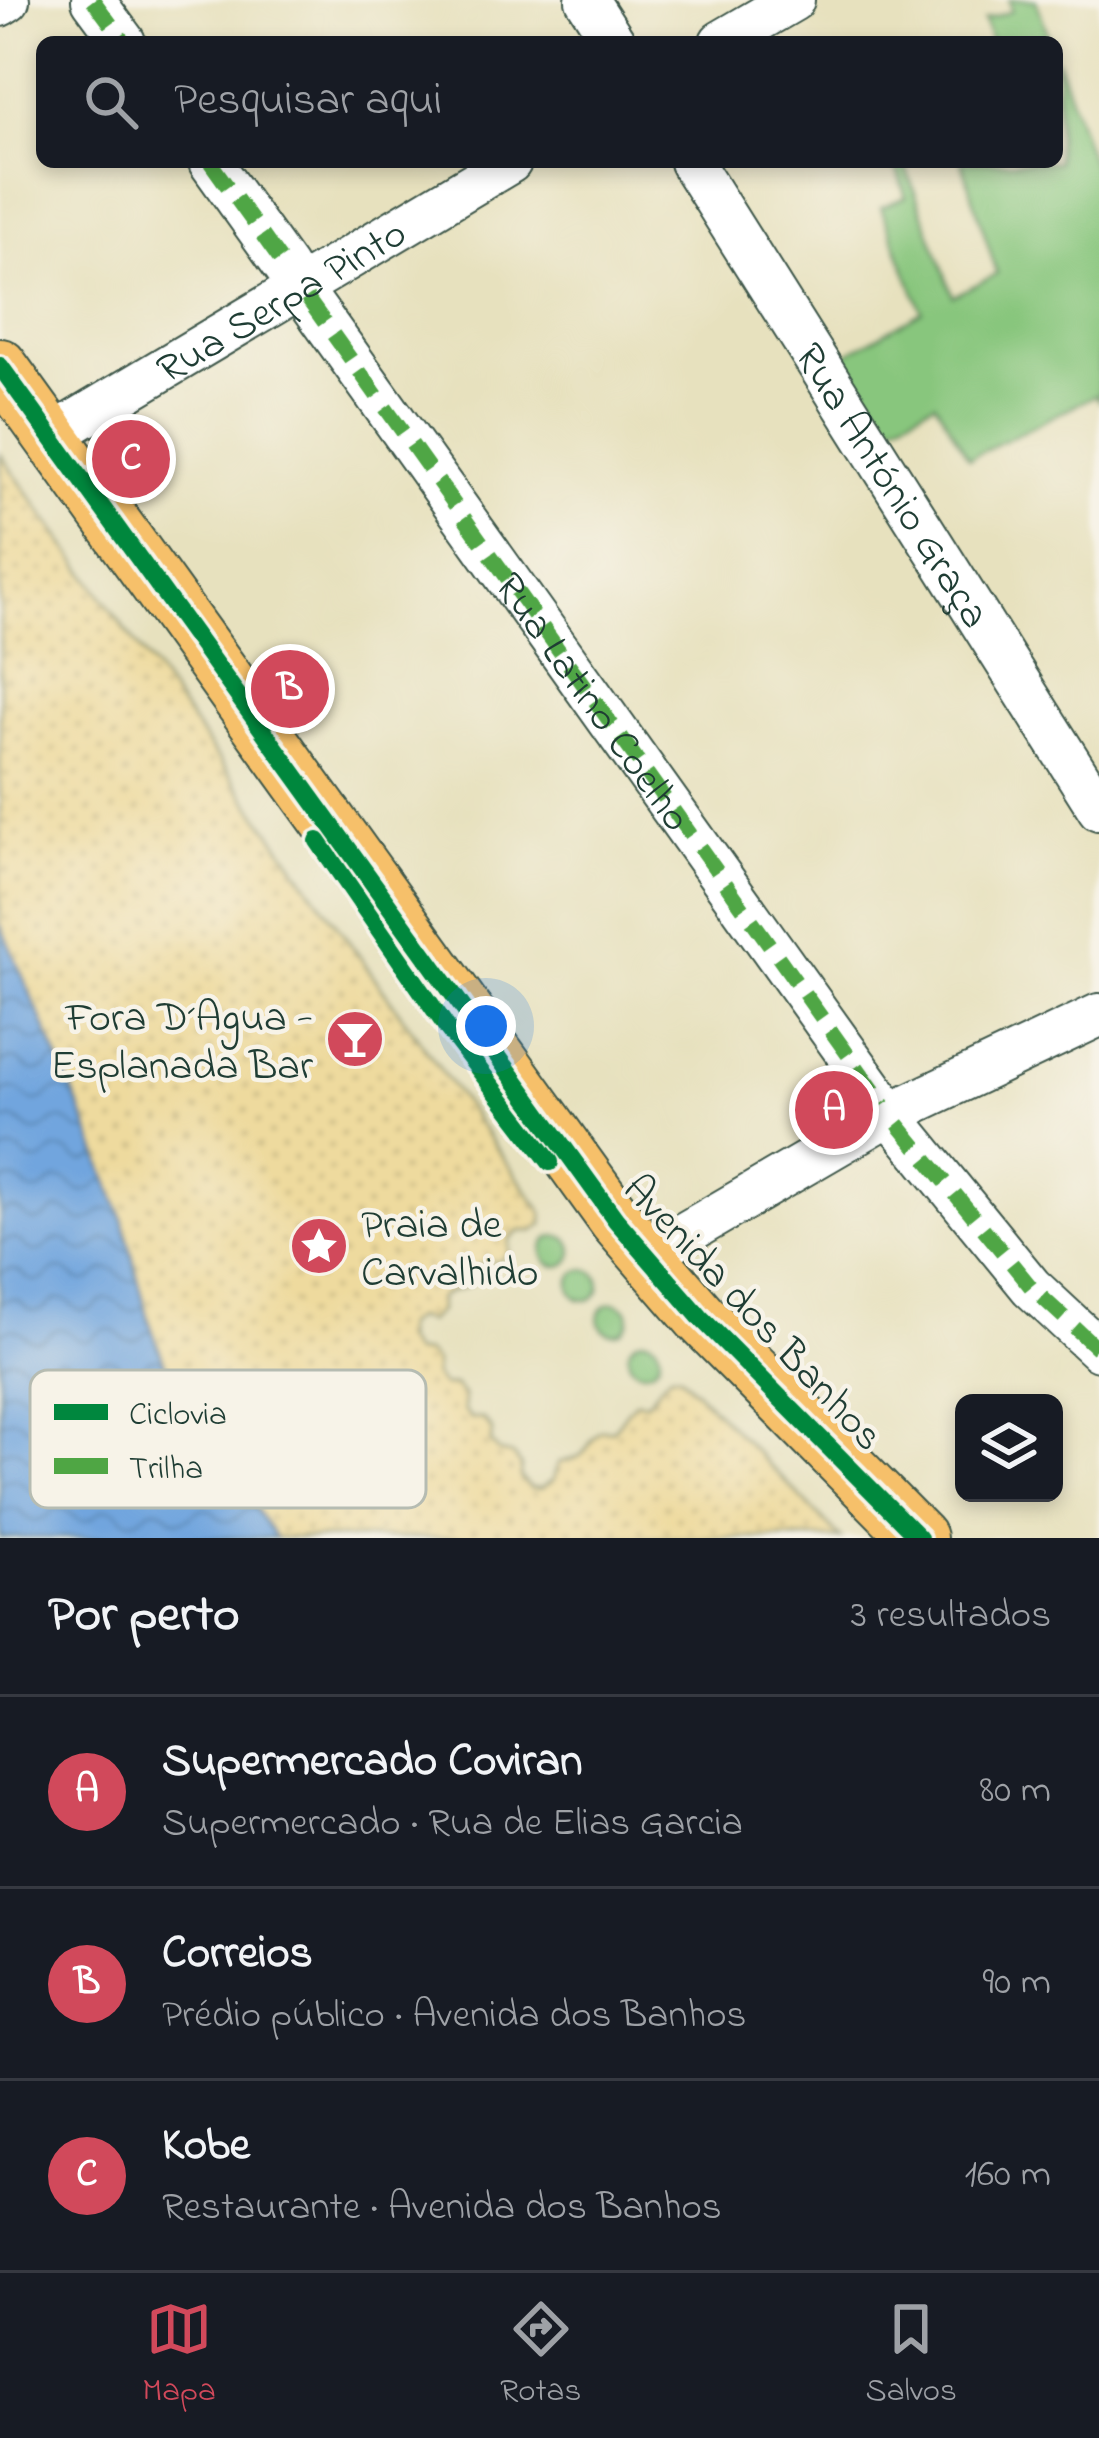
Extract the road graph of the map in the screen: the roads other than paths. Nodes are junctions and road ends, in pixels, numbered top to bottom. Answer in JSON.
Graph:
{"nodes":[{"id":1,"x":8,"y":0,"type":"edge"},
{"id":2,"x":93,"y":0,"type":"edge"},
{"id":3,"x":587,"y":0,"type":"edge"},
{"id":4,"x":793,"y":0,"type":"edge"},
{"id":5,"x":0,"y":5,"type":"edge"},
{"id":6,"x":120,"y":36,"type":"edge"},
{"id":7,"x":610,"y":36,"type":"edge"},
{"id":8,"x":731,"y":36,"type":"edge"},
{"id":9,"x":213,"y":168,"type":"edge"},
{"id":10,"x":500,"y":168,"type":"edge"},
{"id":11,"x":695,"y":168,"type":"edge"},
{"id":12,"x":0,"y":366,"type":"edge"},
{"id":13,"x":51,"y":436,"type":"junction"},
{"id":14,"x":1099,"y":809,"type":"edge"},
{"id":15,"x":1099,"y":1016,"type":"edge"},
{"id":16,"x":648,"y":1255,"type":"junction"},
{"id":17,"x":1099,"y":1350,"type":"edge"},
{"id":18,"x":919,"y":1538,"type":"edge"}],
"edges":[{"from":1,"to":5,"type":"street"},
{"from":2,"to":6,"type":"street"},
{"from":3,"to":7,"type":"street"},
{"from":4,"to":8,"type":"street"},
{"from":9,"to":17,"type":"street","name":"Rua Latino Coelho"},
{"from":10,"to":13,"type":"street","name":"Rua Serpa Pinto"},
{"from":11,"to":14,"type":"street","name":"Rua António Graça"},
{"from":12,"to":13,"type":"main road","name":"Avenida dos Banhos"},
{"from":13,"to":16,"type":"main road","name":"Avenida dos Banhos"},
{"from":15,"to":16,"type":"street"},
{"from":16,"to":18,"type":"main road","name":"Avenida dos Banhos"}]}
